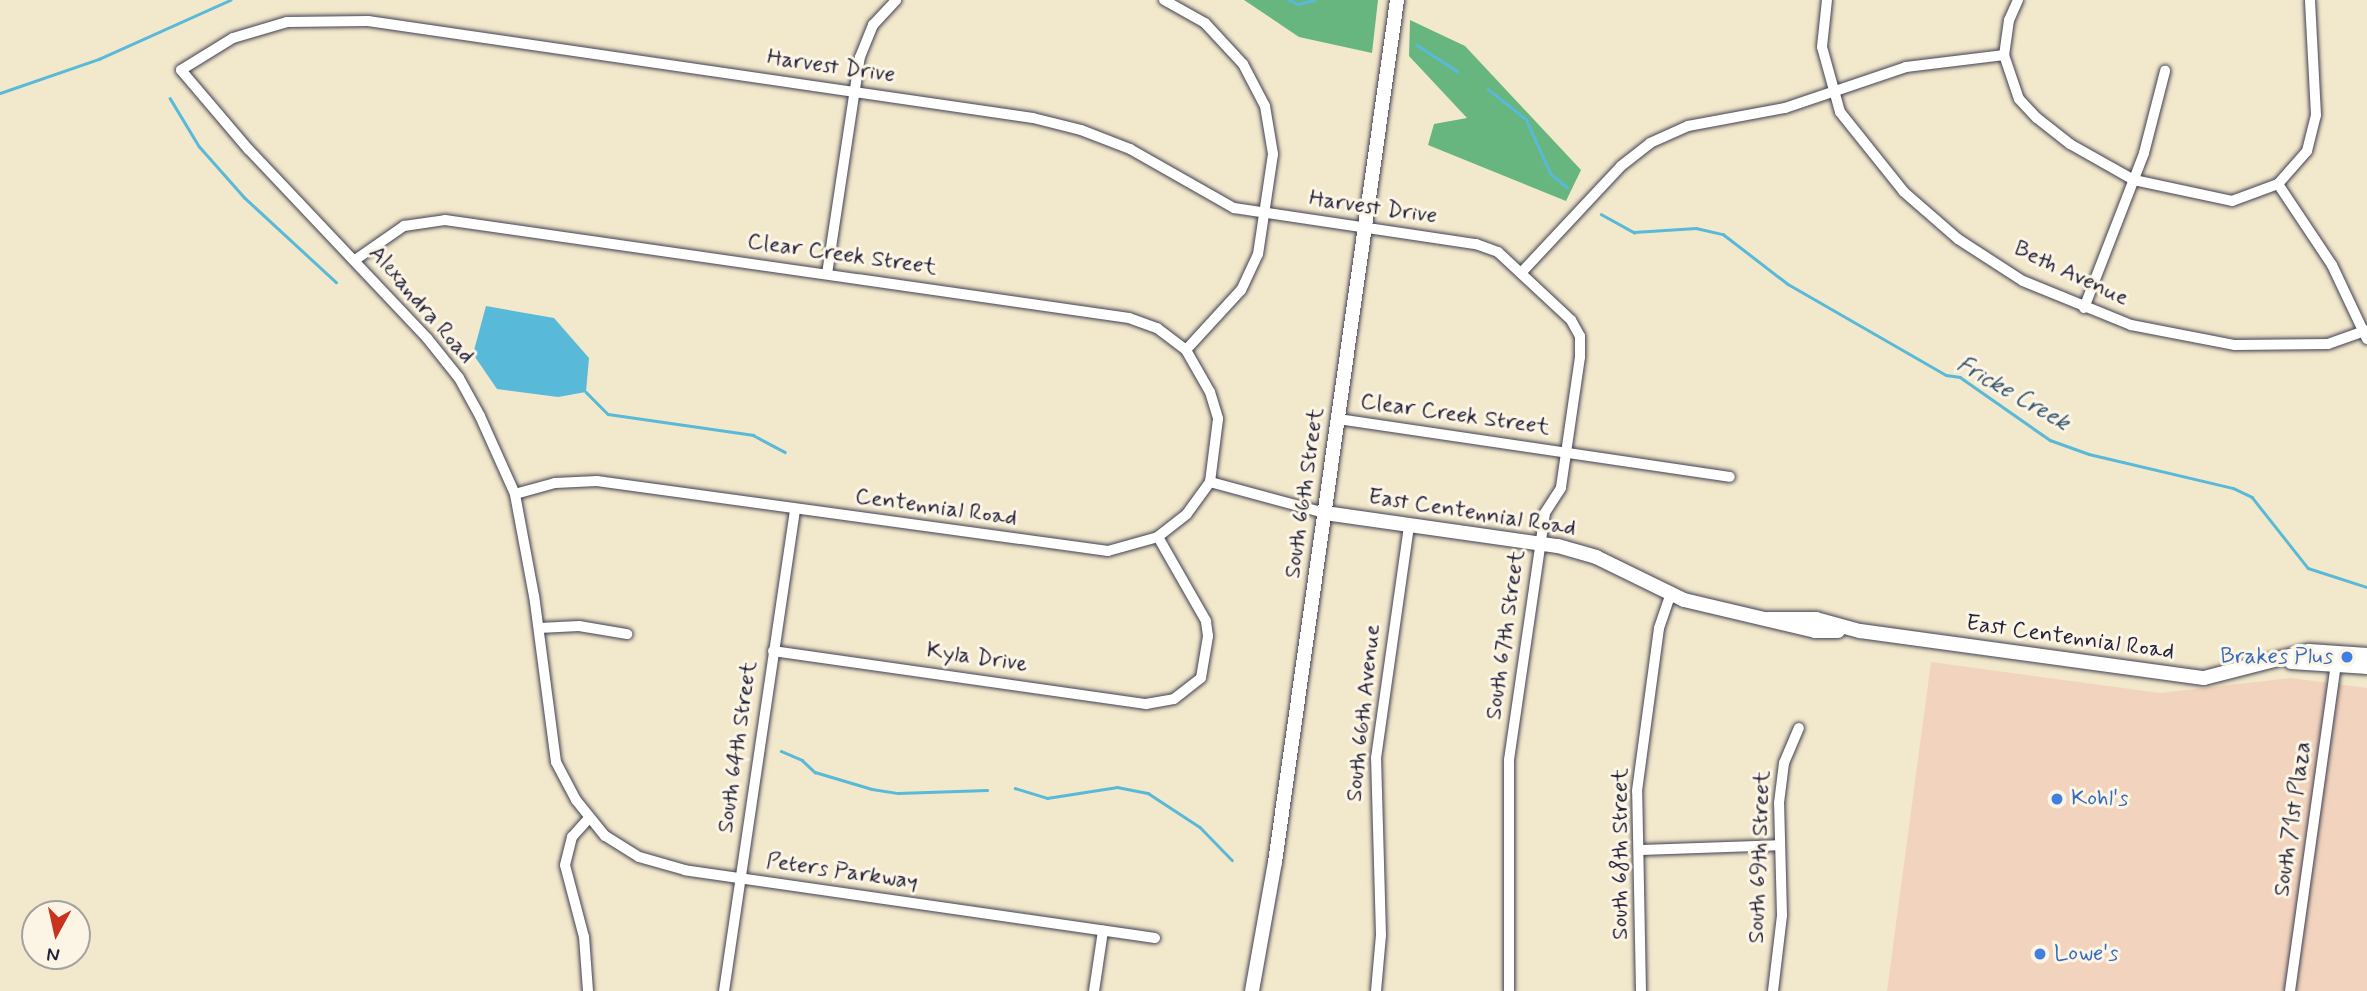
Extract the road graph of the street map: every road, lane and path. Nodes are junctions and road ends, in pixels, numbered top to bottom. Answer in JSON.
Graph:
{"nodes":[{"id":1,"x":896,"y":0,"type":"edge"},
{"id":2,"x":1164,"y":0,"type":"edge"},
{"id":3,"x":1397,"y":0,"type":"edge"},
{"id":4,"x":1827,"y":0,"type":"edge"},
{"id":5,"x":2018,"y":0,"type":"edge"},
{"id":6,"x":2310,"y":0,"type":"edge"},
{"id":7,"x":2004,"y":55,"type":"junction"},
{"id":8,"x":181,"y":69,"type":"joint"},
{"id":9,"x":2165,"y":71,"type":"dead end"},
{"id":10,"x":853,"y":91,"type":"junction"},
{"id":11,"x":1832,"y":92,"type":"junction"},
{"id":12,"x":2134,"y":180,"type":"junction"},
{"id":13,"x":2278,"y":184,"type":"junction"},
{"id":14,"x":1266,"y":215,"type":"junction"},
{"id":15,"x":1365,"y":228,"type":"junction"},
{"id":16,"x":355,"y":260,"type":"junction"},
{"id":17,"x":1521,"y":273,"type":"junction"},
{"id":18,"x":827,"y":274,"type":"junction"},
{"id":19,"x":2084,"y":308,"type":"junction"},
{"id":20,"x":2366,"y":334,"type":"edge"},
{"id":21,"x":1186,"y":350,"type":"junction"},
{"id":22,"x":1338,"y":419,"type":"junction"},
{"id":23,"x":1566,"y":453,"type":"junction"},
{"id":24,"x":1730,"y":477,"type":"dead end"},
{"id":25,"x":1210,"y":482,"type":"junction"},
{"id":26,"x":515,"y":494,"type":"junction"},
{"id":27,"x":795,"y":509,"type":"junction"},
{"id":28,"x":1325,"y":513,"type":"junction"},
{"id":29,"x":1409,"y":525,"type":"junction"},
{"id":30,"x":1158,"y":537,"type":"junction"},
{"id":31,"x":1540,"y":543,"type":"junction"},
{"id":32,"x":1671,"y":594,"type":"junction"},
{"id":33,"x":538,"y":628,"type":"junction"},
{"id":34,"x":627,"y":634,"type":"dead end"},
{"id":35,"x":773,"y":651,"type":"junction"},
{"id":36,"x":2367,"y":655,"type":"edge"},
{"id":37,"x":2337,"y":658,"type":"junction"},
{"id":38,"x":2367,"y":667,"type":"edge"},
{"id":39,"x":1798,"y":728,"type":"dead end"},
{"id":40,"x":589,"y":818,"type":"junction"},
{"id":41,"x":1780,"y":845,"type":"junction"},
{"id":42,"x":1639,"y":850,"type":"junction"},
{"id":43,"x":741,"y":878,"type":"junction"},
{"id":44,"x":1103,"y":931,"type":"junction"},
{"id":45,"x":1155,"y":938,"type":"dead end"},
{"id":46,"x":588,"y":991,"type":"edge"},
{"id":47,"x":724,"y":991,"type":"edge"},
{"id":48,"x":1094,"y":991,"type":"edge"},
{"id":49,"x":1252,"y":991,"type":"edge"},
{"id":50,"x":1376,"y":991,"type":"edge"},
{"id":51,"x":1509,"y":991,"type":"edge"},
{"id":52,"x":1641,"y":991,"type":"edge"},
{"id":53,"x":1773,"y":991,"type":"edge"},
{"id":54,"x":2290,"y":991,"type":"edge"}],
"edges":[{"from":1,"to":10,"type":"street"},
{"from":2,"to":14,"type":"street"},
{"from":3,"to":15,"type":"street","name":"South 66th Street"},
{"from":4,"to":11,"type":"street","name":"Beth Avenue"},
{"from":5,"to":7,"type":"street"},
{"from":6,"to":13,"type":"street"},
{"from":7,"to":11,"type":"street"},
{"from":7,"to":12,"type":"street"},
{"from":8,"to":10,"type":"street","name":"Harvest Drive"},
{"from":8,"to":16,"type":"street","name":"Alexandra Road"},
{"from":9,"to":12,"type":"street"},
{"from":10,"to":14,"type":"street","name":"Harvest Drive"},
{"from":10,"to":18,"type":"street"},
{"from":11,"to":17,"type":"street"},
{"from":11,"to":19,"type":"street","name":"Beth Avenue"},
{"from":12,"to":13,"type":"street"},
{"from":12,"to":19,"type":"street"},
{"from":13,"to":20,"type":"street"},
{"from":14,"to":15,"type":"street","name":"Harvest Drive"},
{"from":14,"to":21,"type":"street"},
{"from":15,"to":17,"type":"street","name":"Harvest Drive"},
{"from":15,"to":22,"type":"street","name":"South 66th Street"},
{"from":16,"to":18,"type":"street","name":"Clear Creek Street"},
{"from":16,"to":26,"type":"street","name":"Alexandra Road"},
{"from":17,"to":23,"type":"street","name":"South 67th Street"},
{"from":18,"to":21,"type":"street","name":"Clear Creek Street"},
{"from":19,"to":20,"type":"street","name":"Beth Avenue"},
{"from":21,"to":25,"type":"street","name":"Clear Creek Street"},
{"from":22,"to":23,"type":"street","name":"Clear Creek Street"},
{"from":22,"to":28,"type":"street","name":"South 66th Street"},
{"from":23,"to":24,"type":"street","name":"Clear Creek Street"},
{"from":23,"to":31,"type":"street","name":"South 67th Street"},
{"from":25,"to":28,"type":"street"},
{"from":25,"to":30,"type":"street","name":"Centennial Road"},
{"from":26,"to":27,"type":"street","name":"Centennial Road"},
{"from":26,"to":33,"type":"street","name":"Alexandra Road"},
{"from":27,"to":30,"type":"street","name":"Centennial Road"},
{"from":27,"to":35,"type":"street","name":"South 64th Street"},
{"from":28,"to":29,"type":"street","name":"East Centennial Road"},
{"from":28,"to":49,"type":"street","name":"South 66th Street"},
{"from":29,"to":31,"type":"street","name":"East Centennial Road"},
{"from":29,"to":50,"type":"street","name":"South 66th Avenue"},
{"from":30,"to":35,"type":"street","name":"Kyla Drive"},
{"from":31,"to":32,"type":"street","name":"East Centennial Road"},
{"from":31,"to":51,"type":"street","name":"South 67th Street"},
{"from":32,"to":37,"type":"street","name":"East Centennial Road"},
{"from":32,"to":42,"type":"street","name":"South 68th Street"},
{"from":33,"to":34,"type":"street"},
{"from":33,"to":40,"type":"street","name":"Alexandra Road"},
{"from":35,"to":43,"type":"street","name":"South 64th Street"},
{"from":36,"to":37,"type":"street","name":"East Centennial Road"},
{"from":37,"to":38,"type":"street","name":"East Centennial Road"},
{"from":37,"to":54,"type":"street","name":"South 71st Plaza"},
{"from":39,"to":41,"type":"street","name":"South 69th Street"},
{"from":40,"to":43,"type":"street","name":"Peters Parkway"},
{"from":40,"to":46,"type":"street"},
{"from":41,"to":42,"type":"street"},
{"from":41,"to":53,"type":"street","name":"South 69th Street"},
{"from":42,"to":52,"type":"street","name":"South 68th Street"},
{"from":43,"to":44,"type":"street","name":"Peters Parkway"},
{"from":43,"to":47,"type":"street","name":"South 64th Street"},
{"from":44,"to":45,"type":"street","name":"Peters Parkway"},
{"from":44,"to":48,"type":"street"}]}
